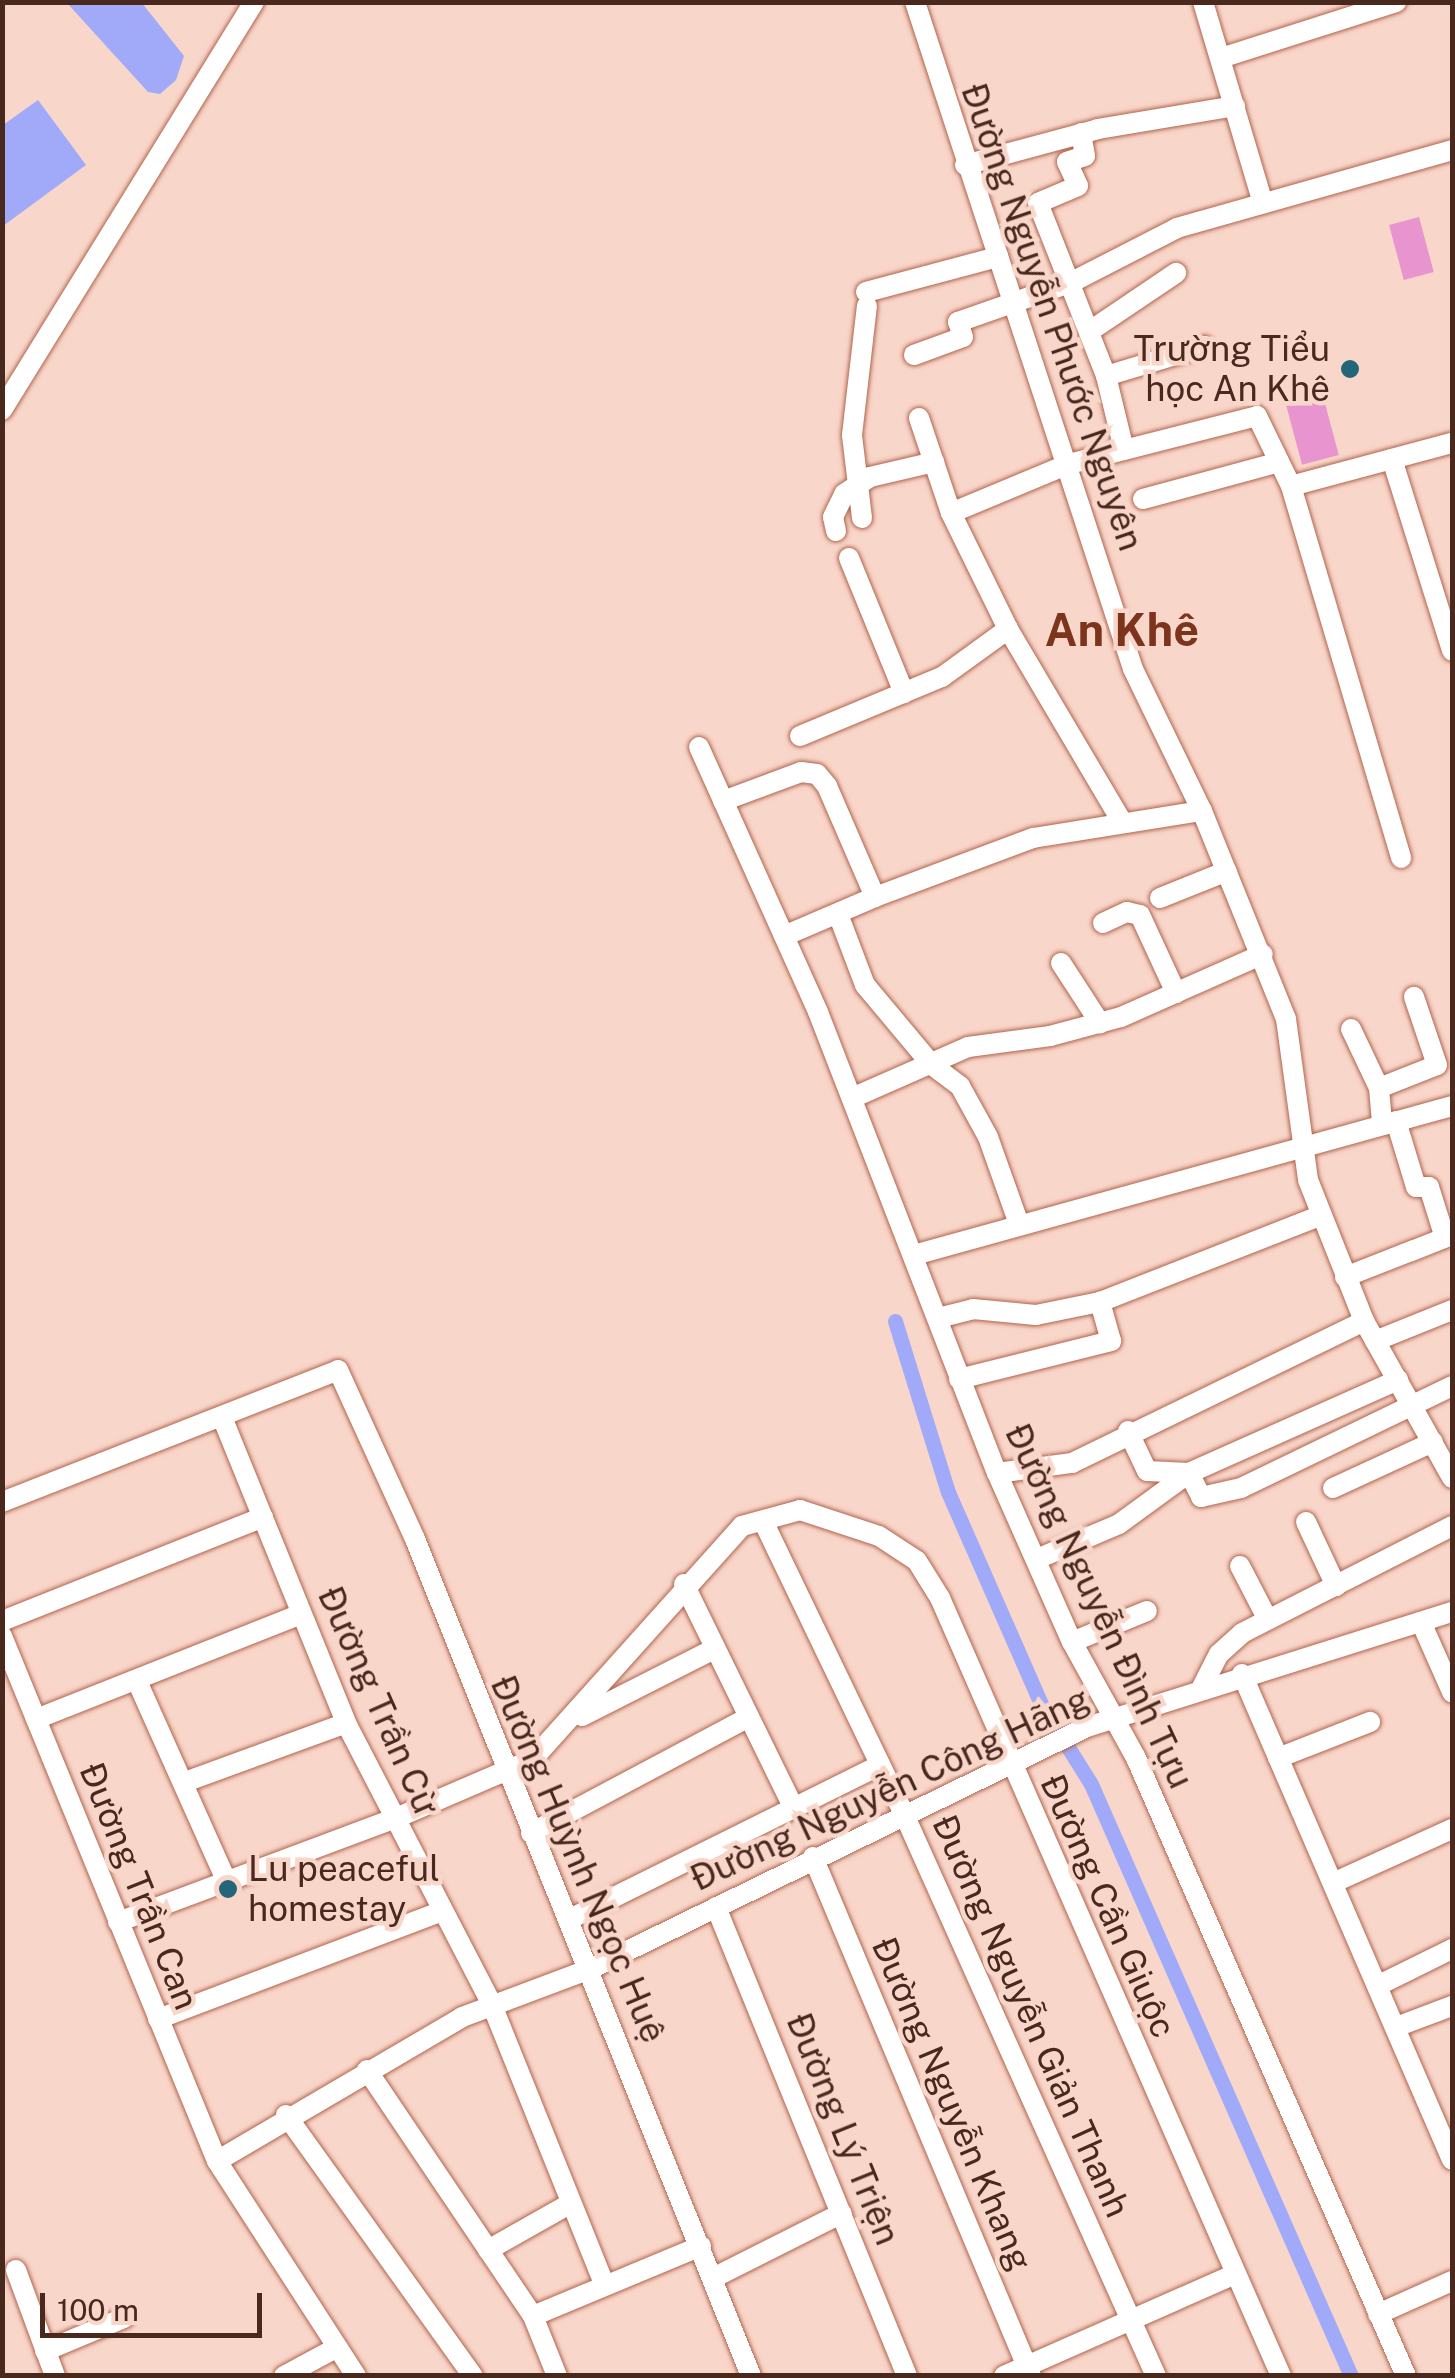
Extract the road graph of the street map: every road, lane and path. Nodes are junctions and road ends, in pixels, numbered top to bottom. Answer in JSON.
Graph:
{"nodes":[{"id":1,"x":254,"y":2,"type":"edge"},
{"id":2,"x":916,"y":2,"type":"edge"},
{"id":3,"x":1202,"y":2,"type":"edge"},
{"id":4,"x":1396,"y":2,"type":"edge"},
{"id":5,"x":1221,"y":58,"type":"junction"},
{"id":6,"x":1235,"y":106,"type":"junction"},
{"id":7,"x":1081,"y":133,"type":"junction"},
{"id":8,"x":1452,"y":150,"type":"edge"},
{"id":9,"x":965,"y":165,"type":"junction"},
{"id":10,"x":1263,"y":203,"type":"junction"},
{"id":11,"x":998,"y":258,"type":"junction"},
{"id":12,"x":1176,"y":274,"type":"dead end"},
{"id":13,"x":1072,"y":282,"type":"junction"},
{"id":14,"x":1014,"y":302,"type":"junction"},
{"id":15,"x":1090,"y":332,"type":"junction"},
{"id":16,"x":1205,"y":346,"type":"dead end"},
{"id":17,"x":914,"y":355,"type":"dead end"},
{"id":18,"x":1106,"y":376,"type":"junction"},
{"id":19,"x":2,"y":410,"type":"edge"},
{"id":20,"x":919,"y":418,"type":"dead end"},
{"id":21,"x":1452,"y":442,"type":"edge"},
{"id":22,"x":1124,"y":450,"type":"junction"},
{"id":23,"x":1392,"y":459,"type":"junction"},
{"id":24,"x":934,"y":462,"type":"junction"},
{"id":25,"x":1280,"y":462,"type":"junction"},
{"id":26,"x":1069,"y":464,"type":"junction"},
{"id":27,"x":1291,"y":486,"type":"junction"},
{"id":28,"x":859,"y":490,"type":"junction"},
{"id":29,"x":1144,"y":498,"type":"dead end"},
{"id":30,"x":951,"y":512,"type":"junction"},
{"id":31,"x":862,"y":518,"type":"dead end"},
{"id":32,"x":836,"y":531,"type":"dead end"},
{"id":33,"x":849,"y":558,"type":"dead end"},
{"id":34,"x":1008,"y":629,"type":"junction"},
{"id":35,"x":1452,"y":651,"type":"edge"},
{"id":36,"x":904,"y":693,"type":"junction"},
{"id":37,"x":800,"y":736,"type":"dead end"},
{"id":38,"x":699,"y":748,"type":"dead end"},
{"id":39,"x":723,"y":801,"type":"junction"},
{"id":40,"x":1202,"y":810,"type":"junction"},
{"id":41,"x":1121,"y":820,"type":"junction"},
{"id":42,"x":1401,"y":858,"type":"dead end"},
{"id":43,"x":1228,"y":871,"type":"junction"},
{"id":44,"x":876,"y":898,"type":"junction"},
{"id":45,"x":1160,"y":898,"type":"dead end"},
{"id":46,"x":838,"y":914,"type":"junction"},
{"id":47,"x":1102,"y":923,"type":"dead end"},
{"id":48,"x":784,"y":936,"type":"junction"},
{"id":49,"x":1262,"y":954,"type":"junction"},
{"id":50,"x":1060,"y":963,"type":"dead end"},
{"id":51,"x":1176,"y":992,"type":"junction"},
{"id":52,"x":1414,"y":996,"type":"dead end"},
{"id":53,"x":1100,"y":1023,"type":"junction"},
{"id":54,"x":1350,"y":1029,"type":"dead end"},
{"id":55,"x":932,"y":1065,"type":"junction"},
{"id":56,"x":1379,"y":1088,"type":"junction"},
{"id":57,"x":852,"y":1098,"type":"junction"},
{"id":58,"x":1452,"y":1106,"type":"edge"},
{"id":59,"x":1389,"y":1123,"type":"junction"},
{"id":60,"x":1305,"y":1147,"type":"junction"},
{"id":61,"x":1322,"y":1215,"type":"junction"},
{"id":62,"x":1018,"y":1224,"type":"junction"},
{"id":63,"x":1448,"y":1236,"type":"edge"},
{"id":64,"x":914,"y":1255,"type":"junction"},
{"id":65,"x":1345,"y":1277,"type":"junction"},
{"id":66,"x":1100,"y":1302,"type":"junction"},
{"id":67,"x":1452,"y":1310,"type":"edge"},
{"id":68,"x":938,"y":1318,"type":"junction"},
{"id":69,"x":1364,"y":1321,"type":"junction"},
{"id":70,"x":1376,"y":1341,"type":"junction"},
{"id":71,"x":960,"y":1378,"type":"junction"},
{"id":72,"x":1398,"y":1380,"type":"junction"},
{"id":73,"x":1452,"y":1386,"type":"edge"},
{"id":74,"x":1411,"y":1404,"type":"junction"},
{"id":75,"x":222,"y":1417,"type":"junction"},
{"id":76,"x":1128,"y":1432,"type":"junction"},
{"id":77,"x":1433,"y":1442,"type":"junction"},
{"id":78,"x":998,"y":1473,"type":"junction"},
{"id":79,"x":1189,"y":1473,"type":"junction"},
{"id":80,"x":1452,"y":1478,"type":"edge"},
{"id":81,"x":1333,"y":1488,"type":"dead end"},
{"id":82,"x":2,"y":1502,"type":"edge"},
{"id":83,"x":264,"y":1517,"type":"junction"},
{"id":84,"x":1306,"y":1522,"type":"dead end"},
{"id":85,"x":764,"y":1523,"type":"junction"},
{"id":86,"x":1452,"y":1526,"type":"edge"},
{"id":87,"x":1037,"y":1559,"type":"junction"},
{"id":88,"x":1240,"y":1566,"type":"dead end"},
{"id":89,"x":684,"y":1584,"type":"junction"},
{"id":90,"x":1336,"y":1586,"type":"junction"},
{"id":91,"x":1148,"y":1611,"type":"dead end"},
{"id":92,"x":1452,"y":1612,"type":"edge"},
{"id":93,"x":301,"y":1614,"type":"junction"},
{"id":94,"x":1268,"y":1618,"type":"junction"},
{"id":95,"x":2,"y":1620,"type":"edge"},
{"id":96,"x":1421,"y":1622,"type":"junction"},
{"id":97,"x":2,"y":1636,"type":"edge"},
{"id":98,"x":1072,"y":1642,"type":"junction"},
{"id":99,"x":714,"y":1650,"type":"junction"},
{"id":100,"x":1242,"y":1674,"type":"junction"},
{"id":101,"x":137,"y":1681,"type":"junction"},
{"id":102,"x":1202,"y":1687,"type":"junction"},
{"id":103,"x":1452,"y":1692,"type":"edge"},
{"id":104,"x":1116,"y":1717,"type":"junction"},
{"id":105,"x":749,"y":1718,"type":"junction"},
{"id":106,"x":36,"y":1719,"type":"junction"},
{"id":107,"x":572,"y":1720,"type":"junction"},
{"id":108,"x":346,"y":1722,"type":"junction"},
{"id":109,"x":1370,"y":1722,"type":"dead end"},
{"id":110,"x":1278,"y":1758,"type":"junction"},
{"id":111,"x":1010,"y":1764,"type":"junction"},
{"id":112,"x":880,"y":1766,"type":"junction"},
{"id":113,"x":503,"y":1769,"type":"junction"},
{"id":114,"x":185,"y":1782,"type":"junction"},
{"id":115,"x":794,"y":1809,"type":"junction"},
{"id":116,"x":904,"y":1814,"type":"junction"},
{"id":117,"x":396,"y":1818,"type":"junction"},
{"id":118,"x":1452,"y":1829,"type":"edge"},
{"id":119,"x":532,"y":1833,"type":"junction"},
{"id":120,"x":812,"y":1857,"type":"junction"},
{"id":121,"x":226,"y":1880,"type":"junction"},
{"id":122,"x":1335,"y":1882,"type":"junction"},
{"id":123,"x":716,"y":1907,"type":"junction"},
{"id":124,"x":439,"y":1912,"type":"junction"},
{"id":125,"x":568,"y":1920,"type":"junction"},
{"id":126,"x":118,"y":1922,"type":"junction"},
{"id":127,"x":1452,"y":1949,"type":"edge"},
{"id":128,"x":590,"y":1969,"type":"junction"},
{"id":129,"x":1378,"y":1985,"type":"junction"},
{"id":130,"x":492,"y":2005,"type":"junction"},
{"id":131,"x":1452,"y":2006,"type":"edge"},
{"id":132,"x":158,"y":2019,"type":"junction"},
{"id":133,"x":1396,"y":2027,"type":"junction"},
{"id":134,"x":367,"y":2070,"type":"junction"},
{"id":135,"x":286,"y":2115,"type":"junction"},
{"id":136,"x":1452,"y":2160,"type":"edge"},
{"id":137,"x":217,"y":2161,"type":"junction"},
{"id":138,"x":571,"y":2203,"type":"junction"},
{"id":139,"x":842,"y":2212,"type":"junction"},
{"id":140,"x":701,"y":2246,"type":"junction"},
{"id":141,"x":488,"y":2250,"type":"junction"},
{"id":142,"x":16,"y":2270,"type":"dead end"},
{"id":143,"x":1236,"y":2274,"type":"junction"},
{"id":144,"x":713,"y":2278,"type":"junction"},
{"id":145,"x":1452,"y":2281,"type":"edge"},
{"id":146,"x":604,"y":2284,"type":"junction"},
{"id":147,"x":1378,"y":2314,"type":"junction"},
{"id":148,"x":532,"y":2316,"type":"junction"},
{"id":149,"x":124,"y":2318,"type":"dead end"},
{"id":150,"x":1132,"y":2319,"type":"junction"},
{"id":151,"x":336,"y":2348,"type":"junction"},
{"id":152,"x":45,"y":2351,"type":"junction"},
{"id":153,"x":1029,"y":2371,"type":"edge"},
{"id":154,"x":55,"y":2376,"type":"edge"},
{"id":155,"x":284,"y":2376,"type":"edge"},
{"id":156,"x":356,"y":2376,"type":"edge"},
{"id":157,"x":473,"y":2376,"type":"edge"},
{"id":158,"x":557,"y":2376,"type":"edge"},
{"id":159,"x":751,"y":2376,"type":"edge"},
{"id":160,"x":907,"y":2376,"type":"edge"},
{"id":161,"x":1004,"y":2376,"type":"edge"},
{"id":162,"x":1156,"y":2376,"type":"edge"},
{"id":163,"x":1282,"y":2376,"type":"edge"},
{"id":164,"x":1406,"y":2376,"type":"edge"}],
"edges":[{"from":1,"to":19,"type":"street"},
{"from":2,"to":9,"type":"street","name":"Đường Nguyễn Phước Nguyên"},
{"from":3,"to":5,"type":"street"},
{"from":4,"to":5,"type":"street"},
{"from":5,"to":6,"type":"street"},
{"from":6,"to":7,"type":"street"},
{"from":6,"to":10,"type":"street"},
{"from":7,"to":9,"type":"street"},
{"from":7,"to":13,"type":"street"},
{"from":8,"to":10,"type":"street"},
{"from":9,"to":11,"type":"street","name":"Đường Nguyễn Phước Nguyên"},
{"from":10,"to":13,"type":"street"},
{"from":11,"to":14,"type":"street","name":"Đường Nguyễn Phước Nguyên"},
{"from":11,"to":28,"type":"street"},
{"from":12,"to":15,"type":"street","name":"Đường Nguyễn Phước Nguyên"},
{"from":13,"to":14,"type":"street"},
{"from":13,"to":15,"type":"street"},
{"from":14,"to":17,"type":"street"},
{"from":14,"to":26,"type":"street","name":"Đường Nguyễn Phước Nguyên"},
{"from":15,"to":18,"type":"street"},
{"from":16,"to":18,"type":"street","name":"Đường Nguyễn Phước Nguyên"},
{"from":18,"to":22,"type":"street"},
{"from":20,"to":24,"type":"street"},
{"from":21,"to":23,"type":"street"},
{"from":22,"to":25,"type":"street"},
{"from":22,"to":26,"type":"street"},
{"from":23,"to":27,"type":"street"},
{"from":23,"to":35,"type":"street"},
{"from":24,"to":28,"type":"street"},
{"from":24,"to":30,"type":"street"},
{"from":25,"to":27,"type":"street"},
{"from":25,"to":29,"type":"street","name":"Đường Nguyễn Phước Nguyên"},
{"from":26,"to":30,"type":"street"},
{"from":26,"to":40,"type":"street","name":"Đường Nguyễn Phước Nguyên"},
{"from":27,"to":42,"type":"street"},
{"from":28,"to":31,"type":"street"},
{"from":28,"to":32,"type":"street"},
{"from":30,"to":34,"type":"street"},
{"from":33,"to":36,"type":"street"},
{"from":34,"to":36,"type":"street"},
{"from":34,"to":41,"type":"street"},
{"from":36,"to":37,"type":"street"},
{"from":38,"to":39,"type":"street","name":"Đường Nguyễn Đình Tựu"},
{"from":39,"to":44,"type":"street"},
{"from":39,"to":48,"type":"street","name":"Đường Nguyễn Đình Tựu"},
{"from":40,"to":41,"type":"street"},
{"from":40,"to":43,"type":"street","name":"Đường Nguyễn Phước Nguyên"},
{"from":41,"to":44,"type":"street"},
{"from":43,"to":45,"type":"street"},
{"from":43,"to":49,"type":"street","name":"Đường Nguyễn Phước Nguyên"},
{"from":44,"to":46,"type":"street"},
{"from":46,"to":48,"type":"street"},
{"from":46,"to":55,"type":"street"},
{"from":47,"to":51,"type":"street"},
{"from":48,"to":57,"type":"street","name":"Đường Nguyễn Đình Tựu"},
{"from":49,"to":51,"type":"street"},
{"from":49,"to":60,"type":"street","name":"Đường Nguyễn Phước Nguyên"},
{"from":50,"to":53,"type":"street"},
{"from":51,"to":53,"type":"street"},
{"from":52,"to":56,"type":"street"},
{"from":53,"to":55,"type":"street"},
{"from":54,"to":56,"type":"street"},
{"from":55,"to":57,"type":"street"},
{"from":55,"to":62,"type":"street"},
{"from":56,"to":59,"type":"street"},
{"from":57,"to":64,"type":"street","name":"Đường Nguyễn Đình Tựu"},
{"from":58,"to":59,"type":"street"},
{"from":59,"to":60,"type":"street"},
{"from":59,"to":63,"type":"street"},
{"from":60,"to":61,"type":"street","name":"Đường Nguyễn Phước Nguyên"},
{"from":60,"to":62,"type":"street"},
{"from":61,"to":65,"type":"street","name":"Đường Nguyễn Phước Nguyên"},
{"from":61,"to":66,"type":"street"},
{"from":62,"to":64,"type":"street"},
{"from":63,"to":65,"type":"street"},
{"from":64,"to":68,"type":"street","name":"Đường Nguyễn Đình Tựu"},
{"from":65,"to":69,"type":"street","name":"Đường Nguyễn Phước Nguyên"},
{"from":66,"to":68,"type":"street"},
{"from":66,"to":71,"type":"street"},
{"from":67,"to":70,"type":"street"},
{"from":68,"to":71,"type":"street","name":"Đường Nguyễn Đình Tựu"},
{"from":69,"to":70,"type":"street","name":"Đường Nguyễn Phước Nguyên"},
{"from":69,"to":76,"type":"street"},
{"from":70,"to":72,"type":"street","name":"Đường Nguyễn Phước Nguyên"},
{"from":71,"to":78,"type":"street","name":"Đường Nguyễn Đình Tựu"},
{"from":72,"to":74,"type":"street","name":"Đường Nguyễn Phước Nguyên"},
{"from":72,"to":79,"type":"street"},
{"from":73,"to":74,"type":"street"},
{"from":74,"to":77,"type":"street","name":"Đường Nguyễn Phước Nguyên"},
{"from":74,"to":79,"type":"street"},
{"from":75,"to":82,"type":"street"},
{"from":75,"to":83,"type":"street","name":"Đường Trần Cừ"},
{"from":75,"to":113,"type":"street","name":"Đường Huỳnh Ngọc Huệ"},
{"from":76,"to":78,"type":"street"},
{"from":76,"to":79,"type":"street"},
{"from":77,"to":80,"type":"street","name":"Đường Nguyễn Phước Nguyên"},
{"from":77,"to":81,"type":"street"},
{"from":78,"to":87,"type":"street","name":"Đường Nguyễn Đình Tựu"},
{"from":79,"to":87,"type":"street"},
{"from":83,"to":93,"type":"street","name":"Đường Trần Cừ"},
{"from":83,"to":95,"type":"street"},
{"from":84,"to":90,"type":"street"},
{"from":85,"to":89,"type":"street","name":"Đường Cần Giuộc"},
{"from":85,"to":111,"type":"street","name":"Đường Cần Giuộc"},
{"from":85,"to":112,"type":"street","name":"Đường Nguyễn Giản Thanh"},
{"from":86,"to":90,"type":"street"},
{"from":87,"to":98,"type":"street","name":"Đường Nguyễn Đình Tựu"},
{"from":88,"to":94,"type":"street"},
{"from":89,"to":99,"type":"street"},
{"from":89,"to":107,"type":"street","name":"Đường Cần Giuộc"},
{"from":90,"to":94,"type":"street"},
{"from":91,"to":98,"type":"street"},
{"from":92,"to":96,"type":"street","name":"Đường Nguyễn Công Hãng"},
{"from":93,"to":101,"type":"street"},
{"from":93,"to":108,"type":"street","name":"Đường Trần Cừ"},
{"from":94,"to":102,"type":"street"},
{"from":96,"to":100,"type":"street","name":"Đường Nguyễn Công Hãng"},
{"from":96,"to":103,"type":"street"},
{"from":97,"to":106,"type":"street","name":"Đường Trần Can"},
{"from":98,"to":104,"type":"street","name":"Đường Nguyễn Đình Tựu"},
{"from":99,"to":105,"type":"street"},
{"from":99,"to":107,"type":"street"},
{"from":100,"to":102,"type":"street","name":"Đường Nguyễn Công Hãng"},
{"from":100,"to":110,"type":"street"},
{"from":101,"to":106,"type":"street"},
{"from":101,"to":114,"type":"street"},
{"from":102,"to":104,"type":"street","name":"Đường Nguyễn Công Hãng"},
{"from":104,"to":111,"type":"street","name":"Đường Nguyễn Công Hãng"},
{"from":104,"to":147,"type":"street","name":"Đường Nguyễn Đình Tựu"},
{"from":105,"to":115,"type":"street"},
{"from":105,"to":119,"type":"street"},
{"from":106,"to":126,"type":"street","name":"Đường Trần Can"},
{"from":107,"to":113,"type":"street"},
{"from":108,"to":114,"type":"street"},
{"from":108,"to":117,"type":"street","name":"Đường Trần Cừ"},
{"from":109,"to":110,"type":"street"},
{"from":110,"to":122,"type":"street"},
{"from":111,"to":116,"type":"street","name":"Đường Nguyễn Công Hãng"},
{"from":111,"to":143,"type":"street","name":"Đường Cần Giuộc"},
{"from":112,"to":115,"type":"street"},
{"from":112,"to":116,"type":"street","name":"Đường Nguyễn Giản Thanh"},
{"from":113,"to":117,"type":"street"},
{"from":113,"to":119,"type":"street","name":"Đường Huỳnh Ngọc Huệ"},
{"from":114,"to":121,"type":"street"},
{"from":115,"to":125,"type":"street"},
{"from":116,"to":120,"type":"street","name":"Đường Nguyễn Công Hãng"},
{"from":116,"to":150,"type":"street","name":"Đường Nguyễn Giản Thanh"},
{"from":117,"to":121,"type":"street"},
{"from":117,"to":124,"type":"street","name":"Đường Trần Cừ"},
{"from":118,"to":122,"type":"street"},
{"from":119,"to":125,"type":"street","name":"Đường Huỳnh Ngọc Huệ"},
{"from":120,"to":123,"type":"street","name":"Đường Nguyễn Công Hãng"},
{"from":120,"to":153,"type":"street","name":"Đường Nguyễn Khang"},
{"from":121,"to":126,"type":"street"},
{"from":122,"to":129,"type":"street"},
{"from":123,"to":128,"type":"street","name":"Đường Nguyễn Công Hãng"},
{"from":123,"to":139,"type":"street","name":"Đường Lý Triện"},
{"from":124,"to":130,"type":"street","name":"Đường Trần Cừ"},
{"from":124,"to":132,"type":"street"},
{"from":125,"to":128,"type":"street","name":"Đường Huỳnh Ngọc Huệ"},
{"from":126,"to":132,"type":"street","name":"Đường Trần Can"},
{"from":127,"to":129,"type":"street"},
{"from":128,"to":130,"type":"street","name":"Đường Nguyễn Công Hãng"},
{"from":128,"to":140,"type":"street","name":"Đường Huỳnh Ngọc Huệ"},
{"from":129,"to":133,"type":"street"},
{"from":130,"to":134,"type":"street","name":"Đường Nguyễn Công Hãng"},
{"from":130,"to":138,"type":"street","name":"Đường Trần Cừ"},
{"from":131,"to":133,"type":"street"},
{"from":132,"to":137,"type":"street","name":"Đường Trần Can"},
{"from":133,"to":136,"type":"street"},
{"from":134,"to":135,"type":"street","name":"Đường Nguyễn Công Hãng"},
{"from":134,"to":141,"type":"street"},
{"from":135,"to":137,"type":"street","name":"Đường Nguyễn Công Hãng"},
{"from":135,"to":157,"type":"street"},
{"from":137,"to":151,"type":"street","name":"Đường Trần Can"},
{"from":138,"to":141,"type":"street"},
{"from":138,"to":146,"type":"street","name":"Đường Trần Cừ"},
{"from":139,"to":144,"type":"street"},
{"from":139,"to":160,"type":"street","name":"Đường Lý Triện"},
{"from":140,"to":144,"type":"street","name":"Đường Huỳnh Ngọc Huệ"},
{"from":140,"to":146,"type":"street"},
{"from":141,"to":148,"type":"street"},
{"from":142,"to":152,"type":"street"},
{"from":143,"to":150,"type":"street"},
{"from":143,"to":163,"type":"street","name":"Đường Cần Giuộc"},
{"from":144,"to":159,"type":"street","name":"Đường Huỳnh Ngọc Huệ"},
{"from":145,"to":147,"type":"street"},
{"from":146,"to":148,"type":"street"},
{"from":147,"to":164,"type":"street","name":"Đường Nguyễn Đình Tựu"},
{"from":148,"to":158,"type":"street"},
{"from":149,"to":152,"type":"street"},
{"from":150,"to":153,"type":"street"},
{"from":150,"to":162,"type":"street","name":"Đường Nguyễn Giản Thanh"},
{"from":151,"to":155,"type":"street"},
{"from":151,"to":156,"type":"street","name":"Đường Trần Can"},
{"from":152,"to":154,"type":"street"},
{"from":153,"to":161,"type":"street"}]}
